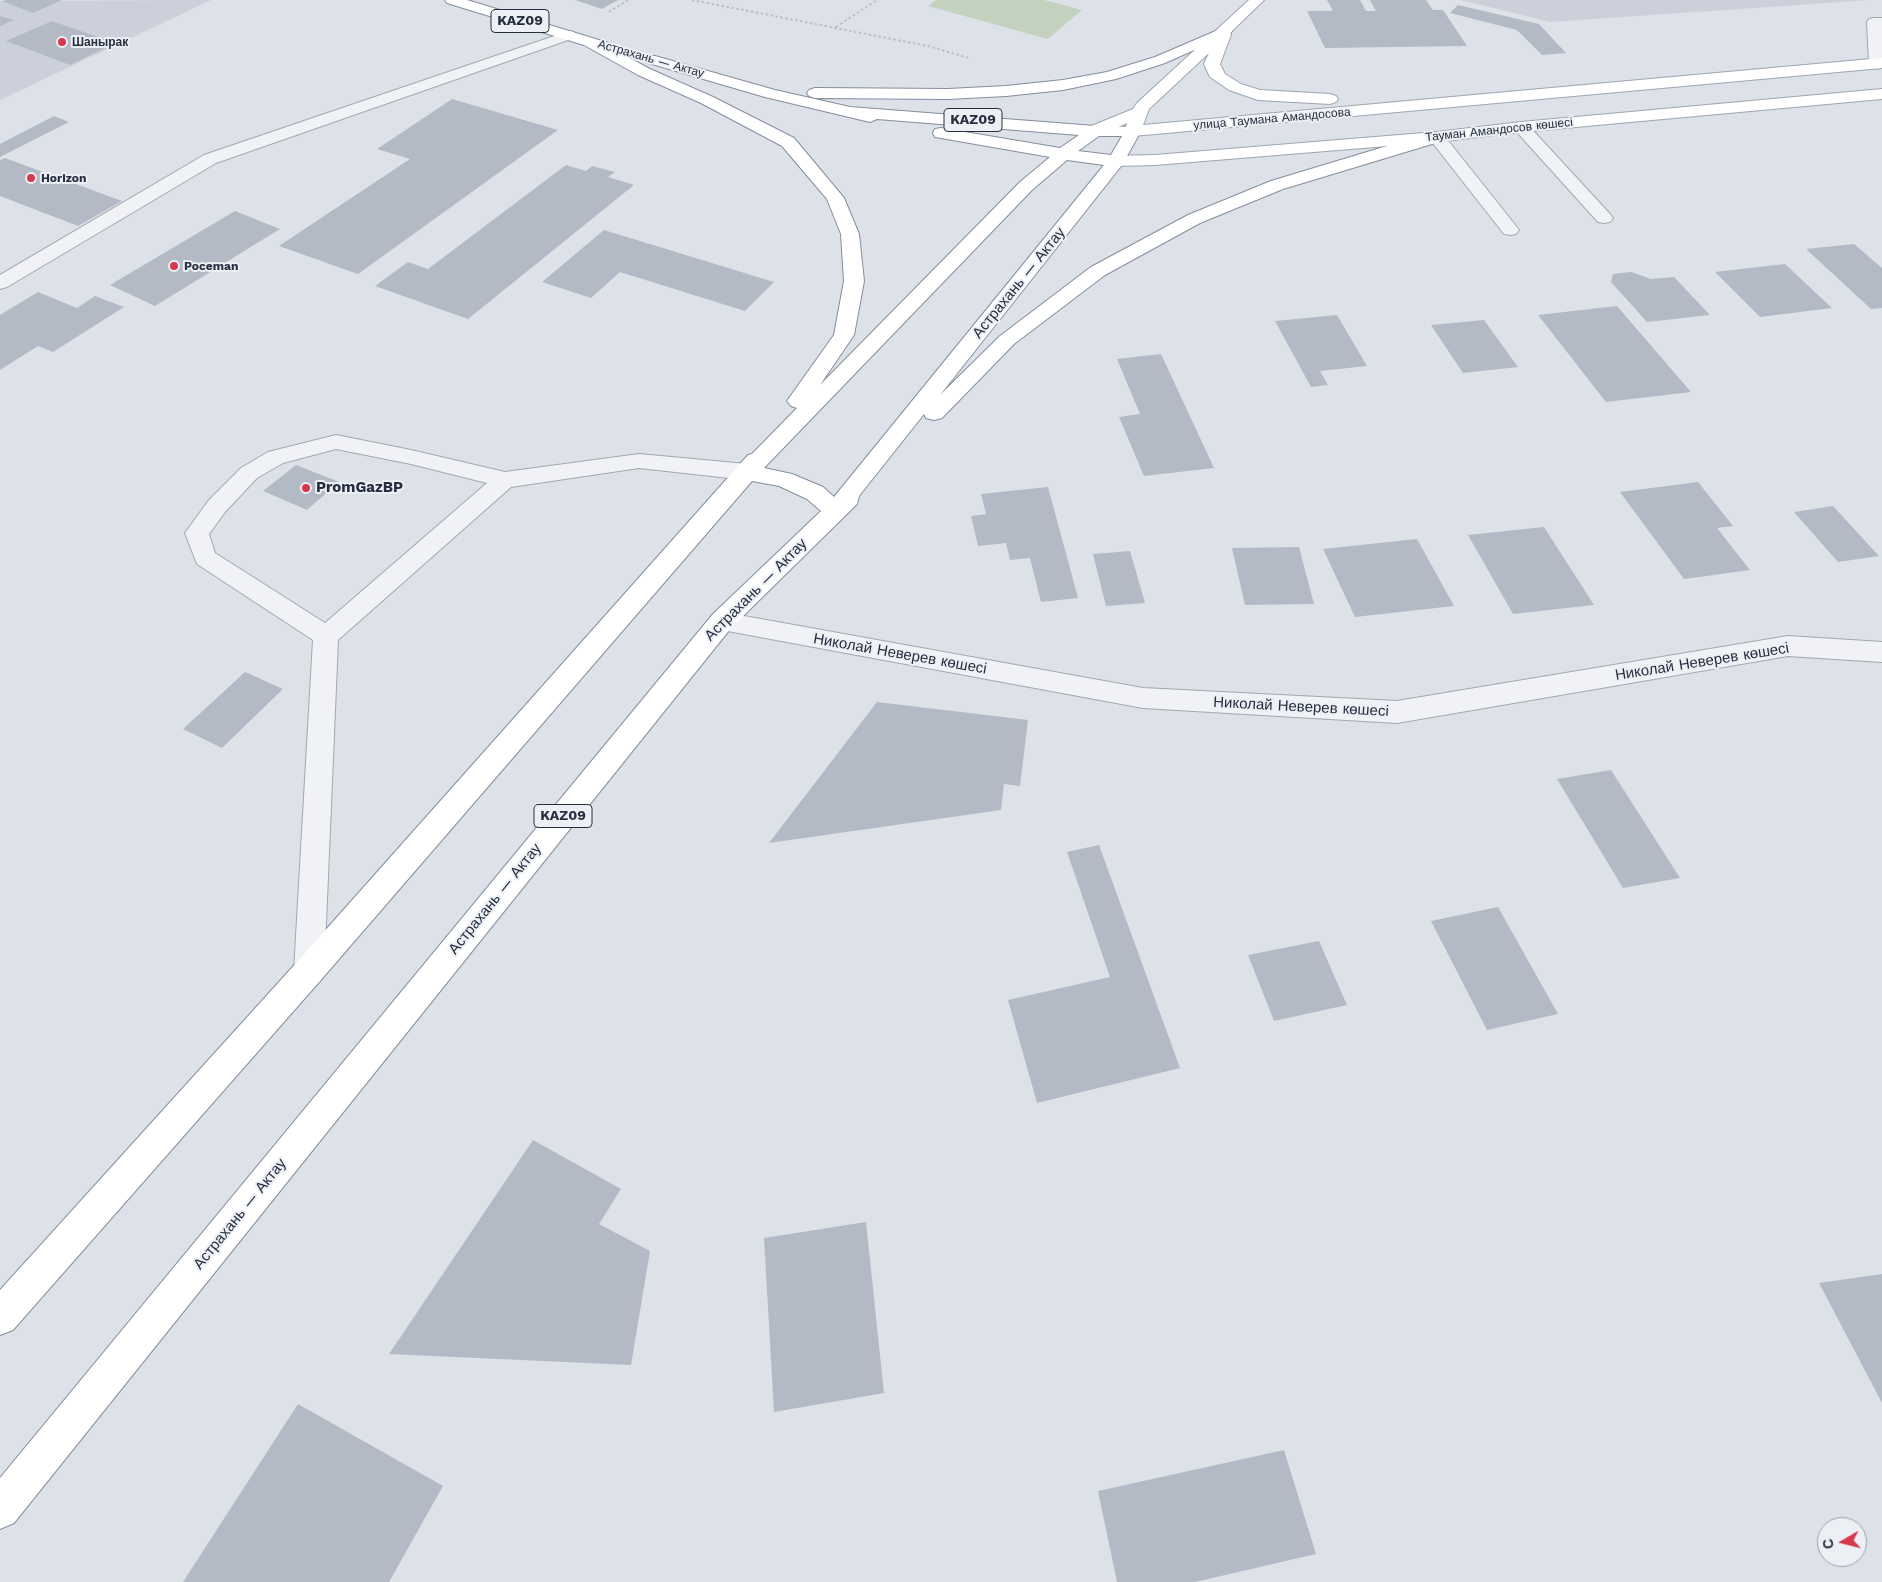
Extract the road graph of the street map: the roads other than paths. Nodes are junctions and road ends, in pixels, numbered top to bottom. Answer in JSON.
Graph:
{"nodes":[{"id":1,"x":452,"y":0,"type":"edge"},
{"id":2,"x":1257,"y":0,"type":"edge"},
{"id":3,"x":1882,"y":22,"type":"edge"},
{"id":4,"x":1225,"y":32,"type":"junction"},
{"id":5,"x":569,"y":35,"type":"junction"},
{"id":6,"x":588,"y":41,"type":"junction"},
{"id":7,"x":1880,"y":64,"type":"edge"},
{"id":8,"x":771,"y":94,"type":"junction"},
{"id":9,"x":1882,"y":94,"type":"edge"},
{"id":10,"x":1411,"y":106,"type":"junction"},
{"id":11,"x":851,"y":112,"type":"junction"},
{"id":12,"x":1136,"y":121,"type":"junction"},
{"id":13,"x":1521,"y":127,"type":"junction"},
{"id":14,"x":1095,"y":131,"type":"junction"},
{"id":15,"x":1436,"y":137,"type":"junction"},
{"id":16,"x":1063,"y":154,"type":"junction"},
{"id":17,"x":1116,"y":161,"type":"junction"},
{"id":18,"x":1604,"y":218,"type":"dead end"},
{"id":19,"x":1510,"y":230,"type":"dead end"},
{"id":20,"x":0,"y":283,"type":"edge"},
{"id":21,"x":748,"y":472,"type":"junction"},
{"id":22,"x":505,"y":480,"type":"junction"},
{"id":23,"x":835,"y":511,"type":"junction"},
{"id":24,"x":722,"y":621,"type":"junction"},
{"id":25,"x":326,"y":636,"type":"junction"},
{"id":26,"x":1882,"y":652,"type":"edge"},
{"id":27,"x":309,"y":971,"type":"junction"},
{"id":28,"x":0,"y":1317,"type":"edge"},
{"id":29,"x":0,"y":1509,"type":"edge"}],
"edges":[{"from":1,"to":5,"type":"main road","name":"Астрахань — Актау","number":"KAZ09"},
{"from":2,"to":4,"type":"main road"},
{"from":3,"to":7,"type":"street"},
{"from":4,"to":8,"type":"main road"},
{"from":4,"to":10,"type":"main road"},
{"from":4,"to":12,"type":"main road"},
{"from":5,"to":6,"type":"main road","name":"Астрахань — Актау","number":"KAZ09"},
{"from":5,"to":20,"type":"street"},
{"from":6,"to":8,"type":"main road","name":"Астрахань — Актау","number":"KAZ09"},
{"from":6,"to":21,"type":"main road"},
{"from":7,"to":10,"type":"main road"},
{"from":8,"to":11,"type":"main road","name":"Астрахань — Актау","number":"KAZ09"},
{"from":9,"to":13,"type":"main road","name":"Тауман Амандосов көшесі"},
{"from":10,"to":12,"type":"main road","name":"улица Таумана Амандосова"},
{"from":11,"to":14,"type":"main road","name":"Астрахань — Актау","number":"KAZ09"},
{"from":11,"to":16,"type":"main road","name":"Астрахань — Актау","number":"KAZ09"},
{"from":12,"to":14,"type":"main road","name":"Астрахань — Актау","number":"KAZ09"},
{"from":12,"to":17,"type":"main road","name":"Астрахань — Актау","number":"KAZ09"},
{"from":13,"to":15,"type":"main road","name":"Тауман Амандосов көшесі"},
{"from":13,"to":18,"type":"street"},
{"from":14,"to":16,"type":"main road"},
{"from":15,"to":17,"type":"main road","name":"Тауман Амандосов көшесі"},
{"from":15,"to":19,"type":"street"},
{"from":15,"to":23,"type":"main road"},
{"from":16,"to":17,"type":"main road","name":"Астрахань — Актау","number":"KAZ09"},
{"from":16,"to":21,"type":"main road"},
{"from":17,"to":23,"type":"main road","name":"Астрахань — Актау","number":"KAZ09"},
{"from":21,"to":22,"type":"street"},
{"from":21,"to":23,"type":"main road"},
{"from":21,"to":27,"type":"main road"},
{"from":22,"to":25,"type":"street"},
{"from":22,"to":25,"type":"street"},
{"from":23,"to":24,"type":"main road","name":"Астрахань — Актау","number":"KAZ09"},
{"from":24,"to":26,"type":"street","name":"Николай Неверев көшесі"},
{"from":24,"to":29,"type":"main road","name":"Астрахань — Актау","number":"KAZ09"},
{"from":25,"to":27,"type":"street"},
{"from":27,"to":28,"type":"main road"}]}
